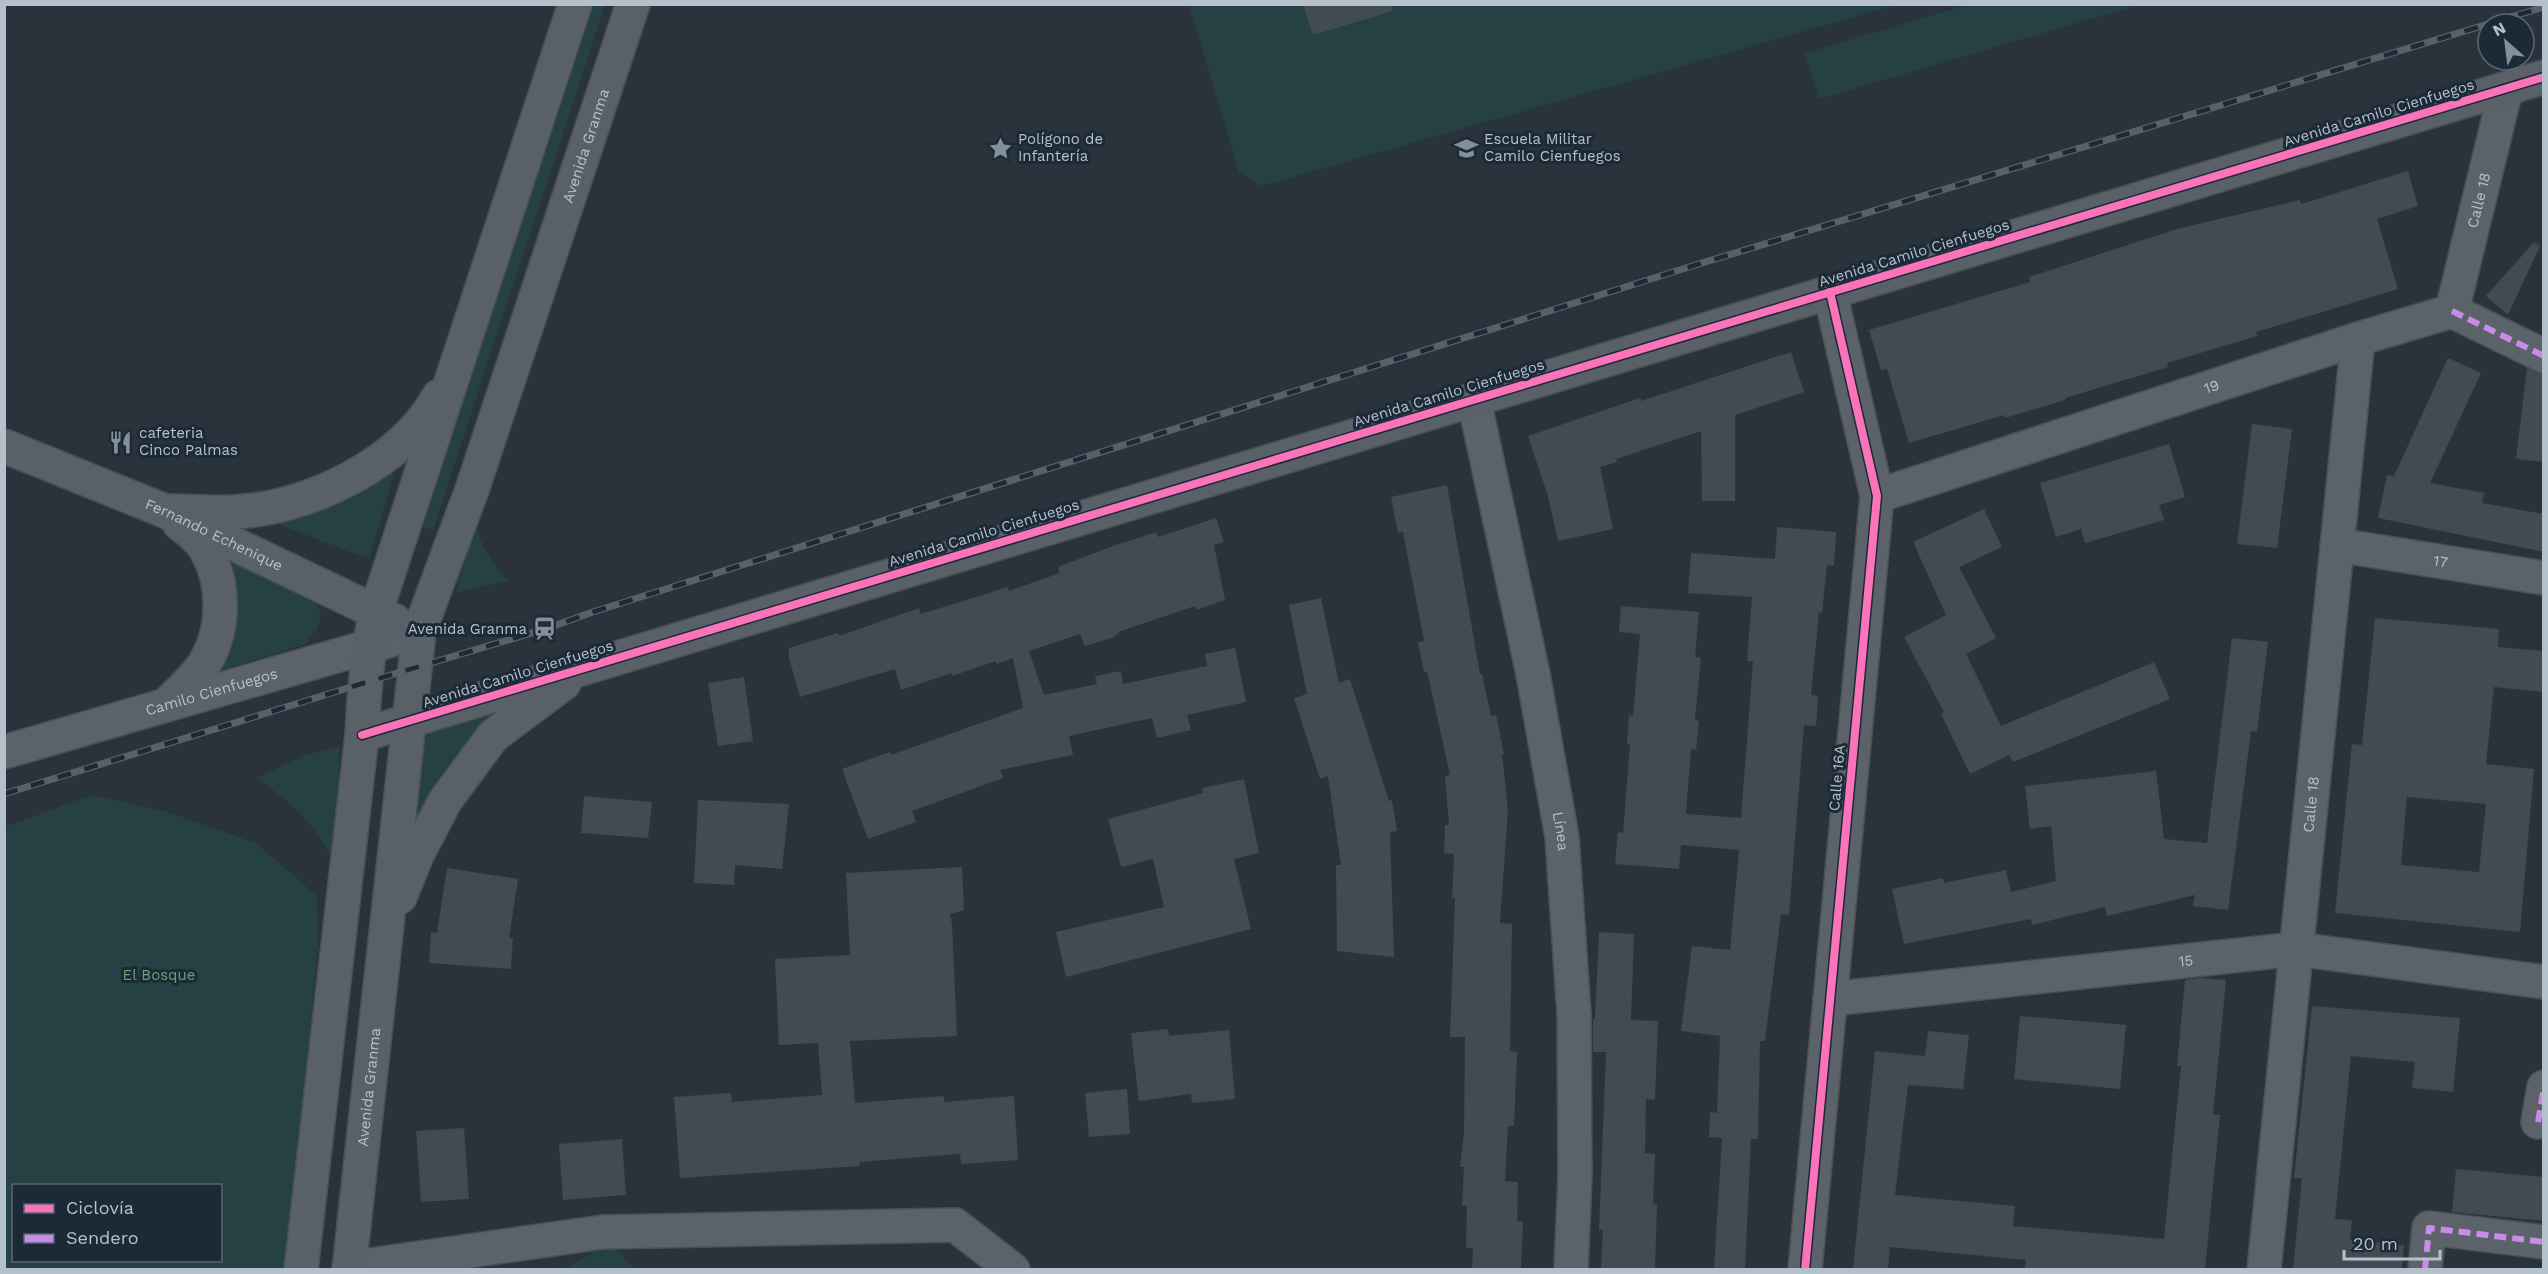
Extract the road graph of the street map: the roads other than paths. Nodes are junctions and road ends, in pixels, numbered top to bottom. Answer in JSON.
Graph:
{"nodes":[{"id":1,"x":575,"y":4,"type":"edge"},
{"id":2,"x":633,"y":4,"type":"edge"},
{"id":3,"x":2544,"y":77,"type":"edge"},
{"id":4,"x":2506,"y":89,"type":"junction"},
{"id":5,"x":1830,"y":292,"type":"junction"},
{"id":6,"x":2452,"y":311,"type":"junction"},
{"id":7,"x":2358,"y":339,"type":"junction"},
{"id":8,"x":462,"y":354,"type":"junction"},
{"id":9,"x":2544,"y":356,"type":"edge"},
{"id":10,"x":1474,"y":400,"type":"junction"},
{"id":11,"x":4,"y":446,"type":"edge"},
{"id":12,"x":1876,"y":496,"type":"junction"},
{"id":13,"x":165,"y":511,"type":"junction"},
{"id":14,"x":2337,"y":544,"type":"junction"},
{"id":15,"x":2544,"y":578,"type":"edge"},
{"id":16,"x":376,"y":611,"type":"junction"},
{"id":17,"x":419,"y":632,"type":"junction"},
{"id":18,"x":369,"y":645,"type":"junction"},
{"id":19,"x":584,"y":668,"type":"junction"},
{"id":20,"x":166,"y":705,"type":"junction"},
{"id":21,"x":409,"y":722,"type":"junction"},
{"id":22,"x":362,"y":735,"type":"junction"},
{"id":23,"x":4,"y":752,"type":"edge"},
{"id":24,"x":385,"y":938,"type":"junction"},
{"id":25,"x":2296,"y":949,"type":"junction"},
{"id":26,"x":2544,"y":982,"type":"edge"},
{"id":27,"x":1830,"y":999,"type":"junction"},
{"id":28,"x":2544,"y":1087,"type":"edge"},
{"id":29,"x":2538,"y":1122,"type":"dead end"},
{"id":30,"x":2544,"y":1242,"type":"edge"},
{"id":31,"x":302,"y":1269,"type":"edge"},
{"id":32,"x":349,"y":1269,"type":"edge"},
{"id":33,"x":1013,"y":1269,"type":"edge"},
{"id":34,"x":1571,"y":1269,"type":"edge"},
{"id":35,"x":1805,"y":1269,"type":"edge"},
{"id":36,"x":2264,"y":1269,"type":"edge"},
{"id":37,"x":2425,"y":1269,"type":"edge"}],
"edges":[{"from":1,"to":8,"type":"main road"},
{"from":2,"to":17,"type":"main road","name":"Avenida Granma"},
{"from":3,"to":4,"type":"main road","name":"Avenida Camilo Cienfuegos"},
{"from":4,"to":5,"type":"main road","name":"Avenida Camilo Cienfuegos"},
{"from":4,"to":6,"type":"street","name":"Calle 18"},
{"from":5,"to":10,"type":"main road","name":"Avenida Camilo Cienfuegos"},
{"from":5,"to":12,"type":"street","name":"Calle 16A"},
{"from":6,"to":7,"type":"street","name":"19"},
{"from":6,"to":9,"type":"street"},
{"from":7,"to":12,"type":"street","name":"19"},
{"from":7,"to":14,"type":"street","name":"Calle 18"},
{"from":8,"to":13,"type":"main road"},
{"from":8,"to":16,"type":"main road"},
{"from":10,"to":19,"type":"main road","name":"Avenida Camilo Cienfuegos"},
{"from":10,"to":34,"type":"street","name":"Línea"},
{"from":11,"to":13,"type":"main road","name":"Fernando Echenique"},
{"from":12,"to":27,"type":"street","name":"Calle 16A"},
{"from":13,"to":16,"type":"main road","name":"Fernando Echenique"},
{"from":13,"to":20,"type":"main road"},
{"from":14,"to":15,"type":"street","name":"17"},
{"from":14,"to":25,"type":"street","name":"Calle 18"},
{"from":16,"to":17,"type":"main road","name":"Fernando Echenique"},
{"from":16,"to":18,"type":"main road"},
{"from":17,"to":18,"type":"street","name":"Camilo Cienfuegos"},
{"from":17,"to":21,"type":"main road","name":"Avenida Granma"},
{"from":18,"to":20,"type":"street","name":"Camilo Cienfuegos"},
{"from":18,"to":22,"type":"main road"},
{"from":19,"to":21,"type":"main road","name":"Avenida Camilo Cienfuegos"},
{"from":19,"to":24,"type":"main road"},
{"from":20,"to":23,"type":"street","name":"Camilo Cienfuegos"},
{"from":21,"to":22,"type":"main road","name":"Avenida Camilo Cienfuegos"},
{"from":21,"to":24,"type":"main road","name":"Avenida Granma"},
{"from":22,"to":31,"type":"main road"},
{"from":24,"to":32,"type":"main road","name":"Avenida Granma"},
{"from":25,"to":26,"type":"street","name":"15"},
{"from":25,"to":27,"type":"street","name":"15"},
{"from":25,"to":36,"type":"street","name":"Calle 18"},
{"from":27,"to":35,"type":"street","name":"Calle 16A"},
{"from":28,"to":29,"type":"street"},
{"from":30,"to":37,"type":"street"},
{"from":32,"to":33,"type":"street"}]}
